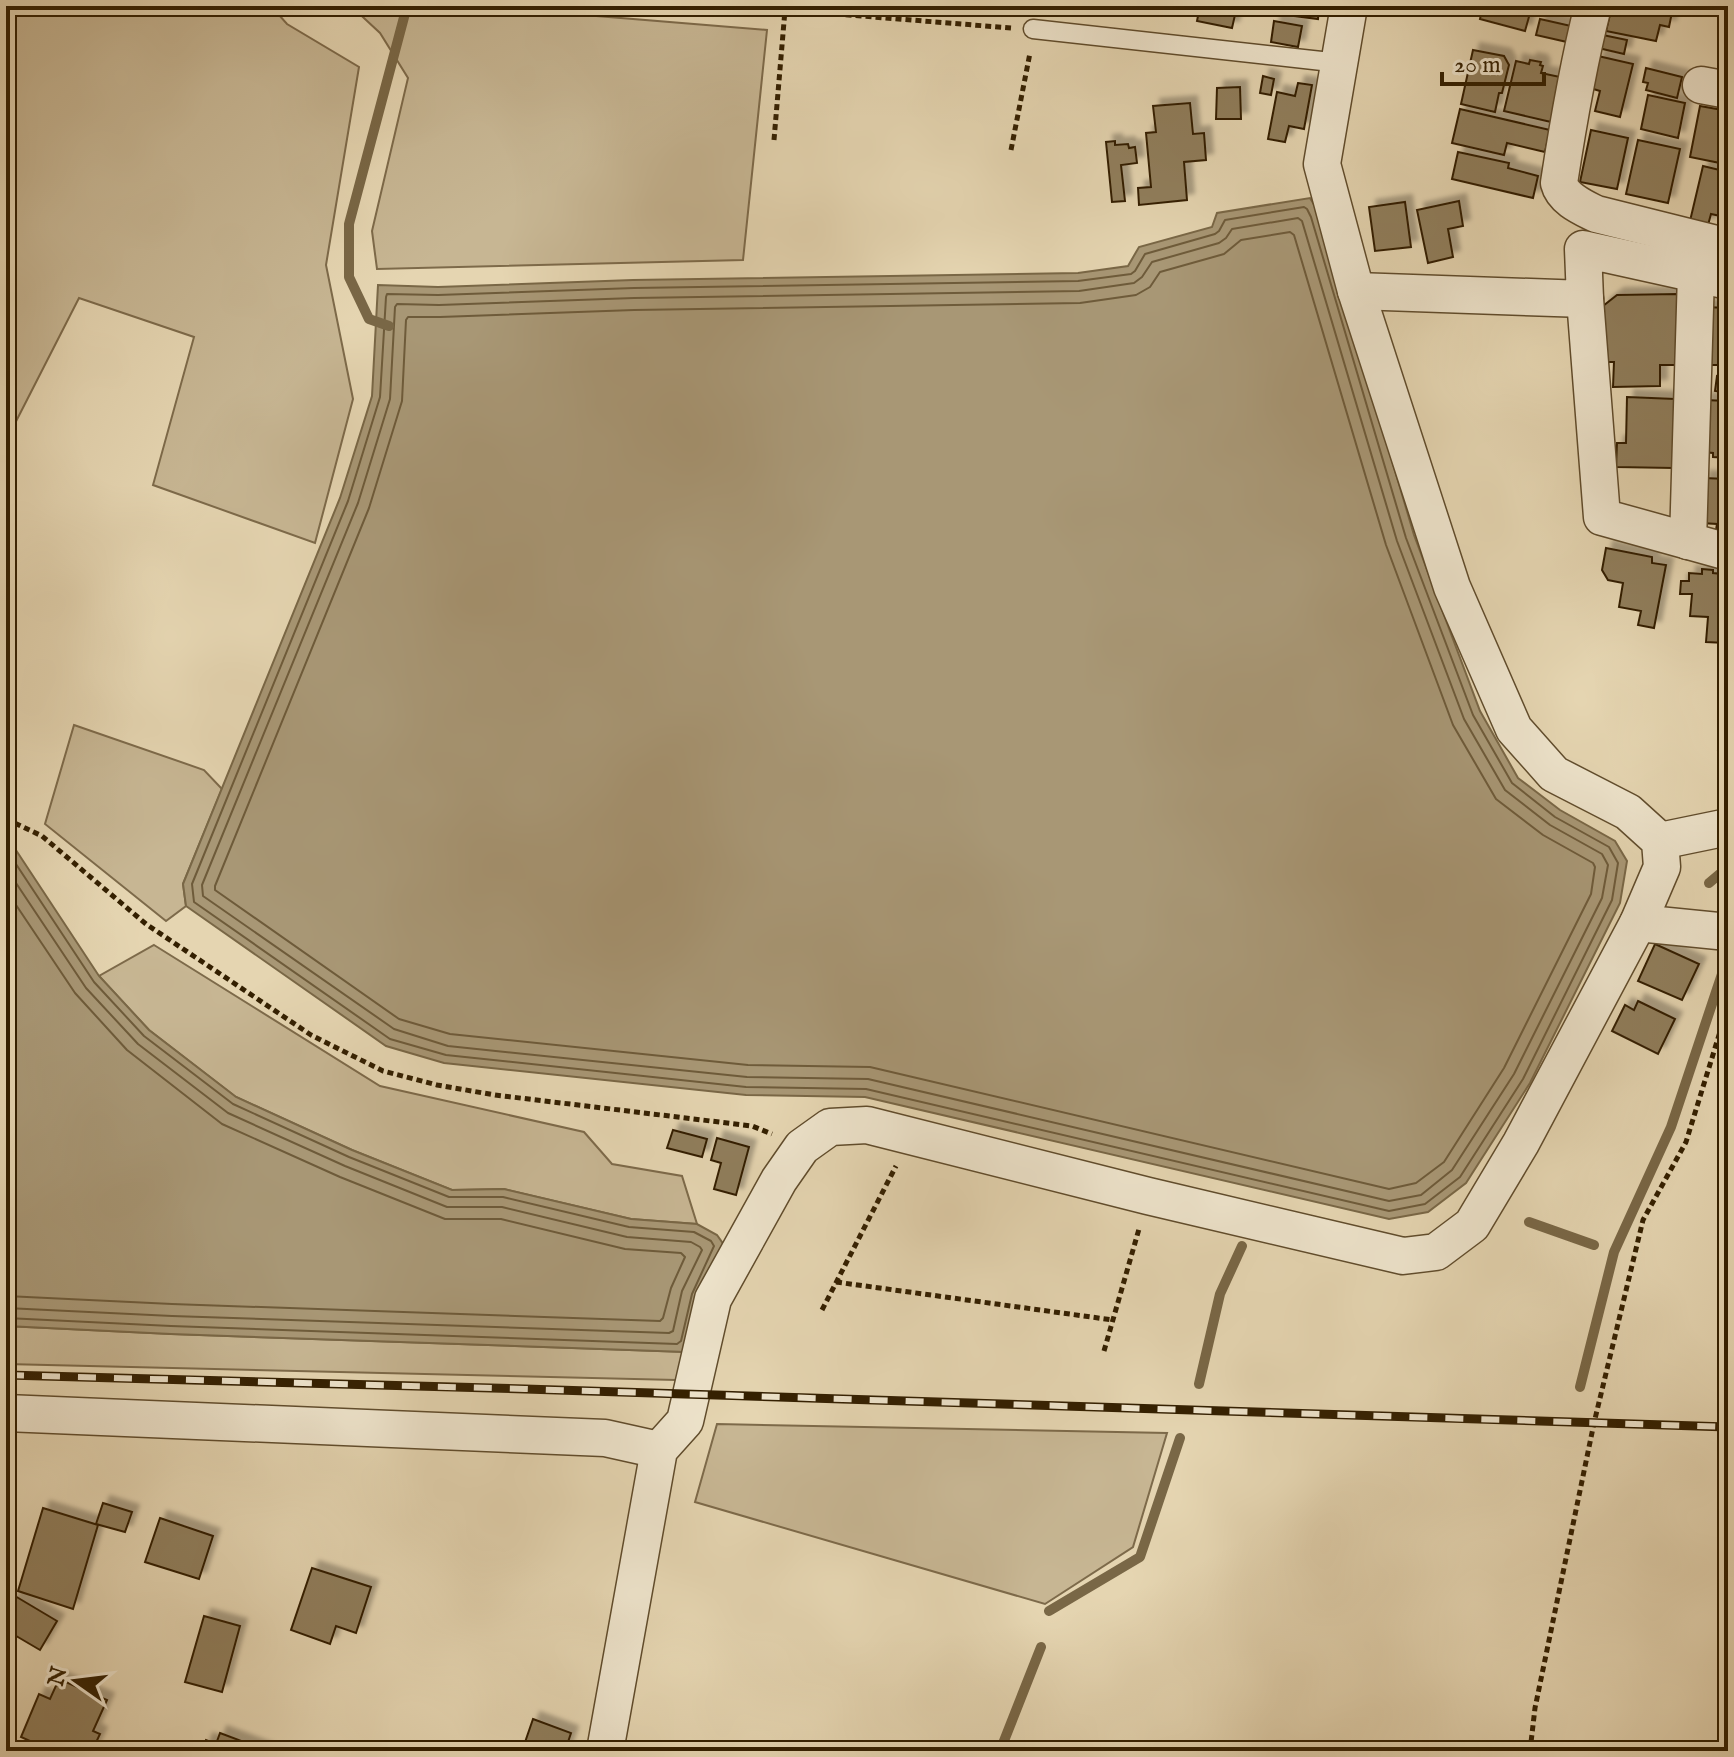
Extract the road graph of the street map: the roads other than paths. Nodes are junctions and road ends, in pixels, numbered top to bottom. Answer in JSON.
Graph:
{"nodes":[{"id":1,"x":1349,"y":6,"type":"edge"},
{"id":2,"x":1593,"y":6,"type":"edge"},
{"id":3,"x":1033,"y":29,"type":"road end"},
{"id":4,"x":1340,"y":63,"type":"junction"},
{"id":5,"x":1728,"y":247,"type":"edge"},
{"id":6,"x":1712,"y":278,"type":"edge"},
{"id":7,"x":1356,"y":291,"type":"junction"},
{"id":8,"x":1585,"y":299,"type":"junction"},
{"id":9,"x":1688,"y":541,"type":"junction"},
{"id":10,"x":1728,"y":552,"type":"edge"},
{"id":11,"x":1728,"y":827,"type":"edge"},
{"id":12,"x":1660,"y":841,"type":"junction"},
{"id":13,"x":1638,"y":923,"type":"junction"},
{"id":14,"x":1728,"y":932,"type":"edge"},
{"id":15,"x":6,"y":1413,"type":"edge"},
{"id":16,"x":659,"y":1450,"type":"junction"},
{"id":17,"x":605,"y":1751,"type":"edge"}],
"edges":[{"from":1,"to":4,"type":"street"},
{"from":2,"to":5,"type":"street"},
{"from":3,"to":4,"type":"lane"},
{"from":4,"to":7,"type":"street"},
{"from":6,"to":8,"type":"street"},
{"from":6,"to":9,"type":"street"},
{"from":7,"to":8,"type":"street"},
{"from":7,"to":12,"type":"street"},
{"from":8,"to":9,"type":"street"},
{"from":9,"to":10,"type":"street"},
{"from":11,"to":12,"type":"street"},
{"from":12,"to":13,"type":"street"},
{"from":13,"to":14,"type":"street"},
{"from":13,"to":16,"type":"street"},
{"from":15,"to":16,"type":"street"},
{"from":16,"to":17,"type":"street"}]}
